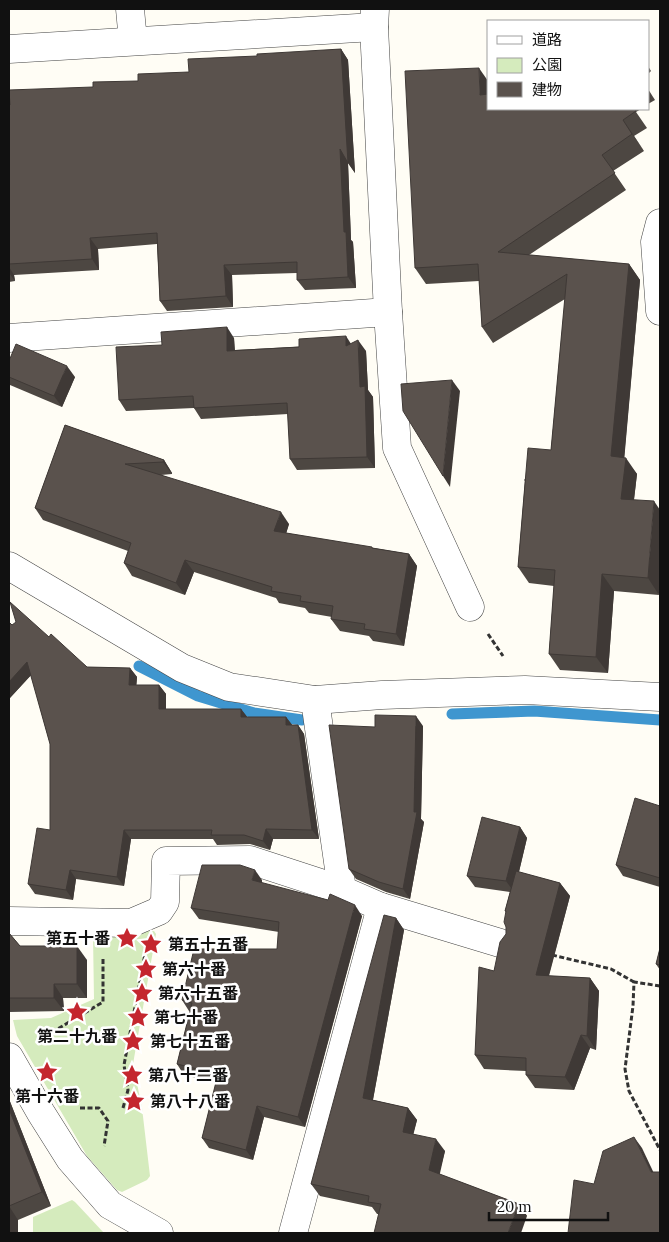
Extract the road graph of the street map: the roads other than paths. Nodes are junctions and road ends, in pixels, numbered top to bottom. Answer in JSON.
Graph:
{"nodes":[{"id":1,"x":130,"y":9,"type":"edge"},
{"id":2,"x":374,"y":18,"type":"edge"},
{"id":3,"x":133,"y":41,"type":"junction"},
{"id":4,"x":9,"y":49,"type":"edge"},
{"id":5,"x":660,"y":223,"type":"edge"},
{"id":6,"x":660,"y":311,"type":"edge"},
{"id":7,"x":388,"y":312,"type":"junction"},
{"id":8,"x":9,"y":338,"type":"edge"},
{"id":9,"x":9,"y":566,"type":"edge"},
{"id":10,"x":470,"y":607,"type":"road end"},
{"id":11,"x":660,"y":697,"type":"edge"},
{"id":12,"x":315,"y":700,"type":"junction"},
{"id":13,"x":342,"y":890,"type":"junction"},
{"id":14,"x":381,"y":907,"type":"junction"},
{"id":15,"x":9,"y":921,"type":"edge"},
{"id":16,"x":500,"y":943,"type":"edge"},
{"id":17,"x":9,"y":1057,"type":"edge"},
{"id":18,"x":159,"y":1233,"type":"edge"},
{"id":19,"x":293,"y":1233,"type":"edge"}],
"edges":[{"from":1,"to":3,"type":"street"},
{"from":2,"to":3,"type":"street"},
{"from":2,"to":7,"type":"street"},
{"from":3,"to":4,"type":"street"},
{"from":5,"to":6,"type":"street"},
{"from":7,"to":8,"type":"street"},
{"from":7,"to":10,"type":"street"},
{"from":9,"to":12,"type":"street"},
{"from":11,"to":12,"type":"street"},
{"from":12,"to":13,"type":"street"},
{"from":13,"to":14,"type":"street"},
{"from":13,"to":15,"type":"street"},
{"from":14,"to":16,"type":"street"},
{"from":14,"to":19,"type":"street"},
{"from":17,"to":18,"type":"street"}]}
